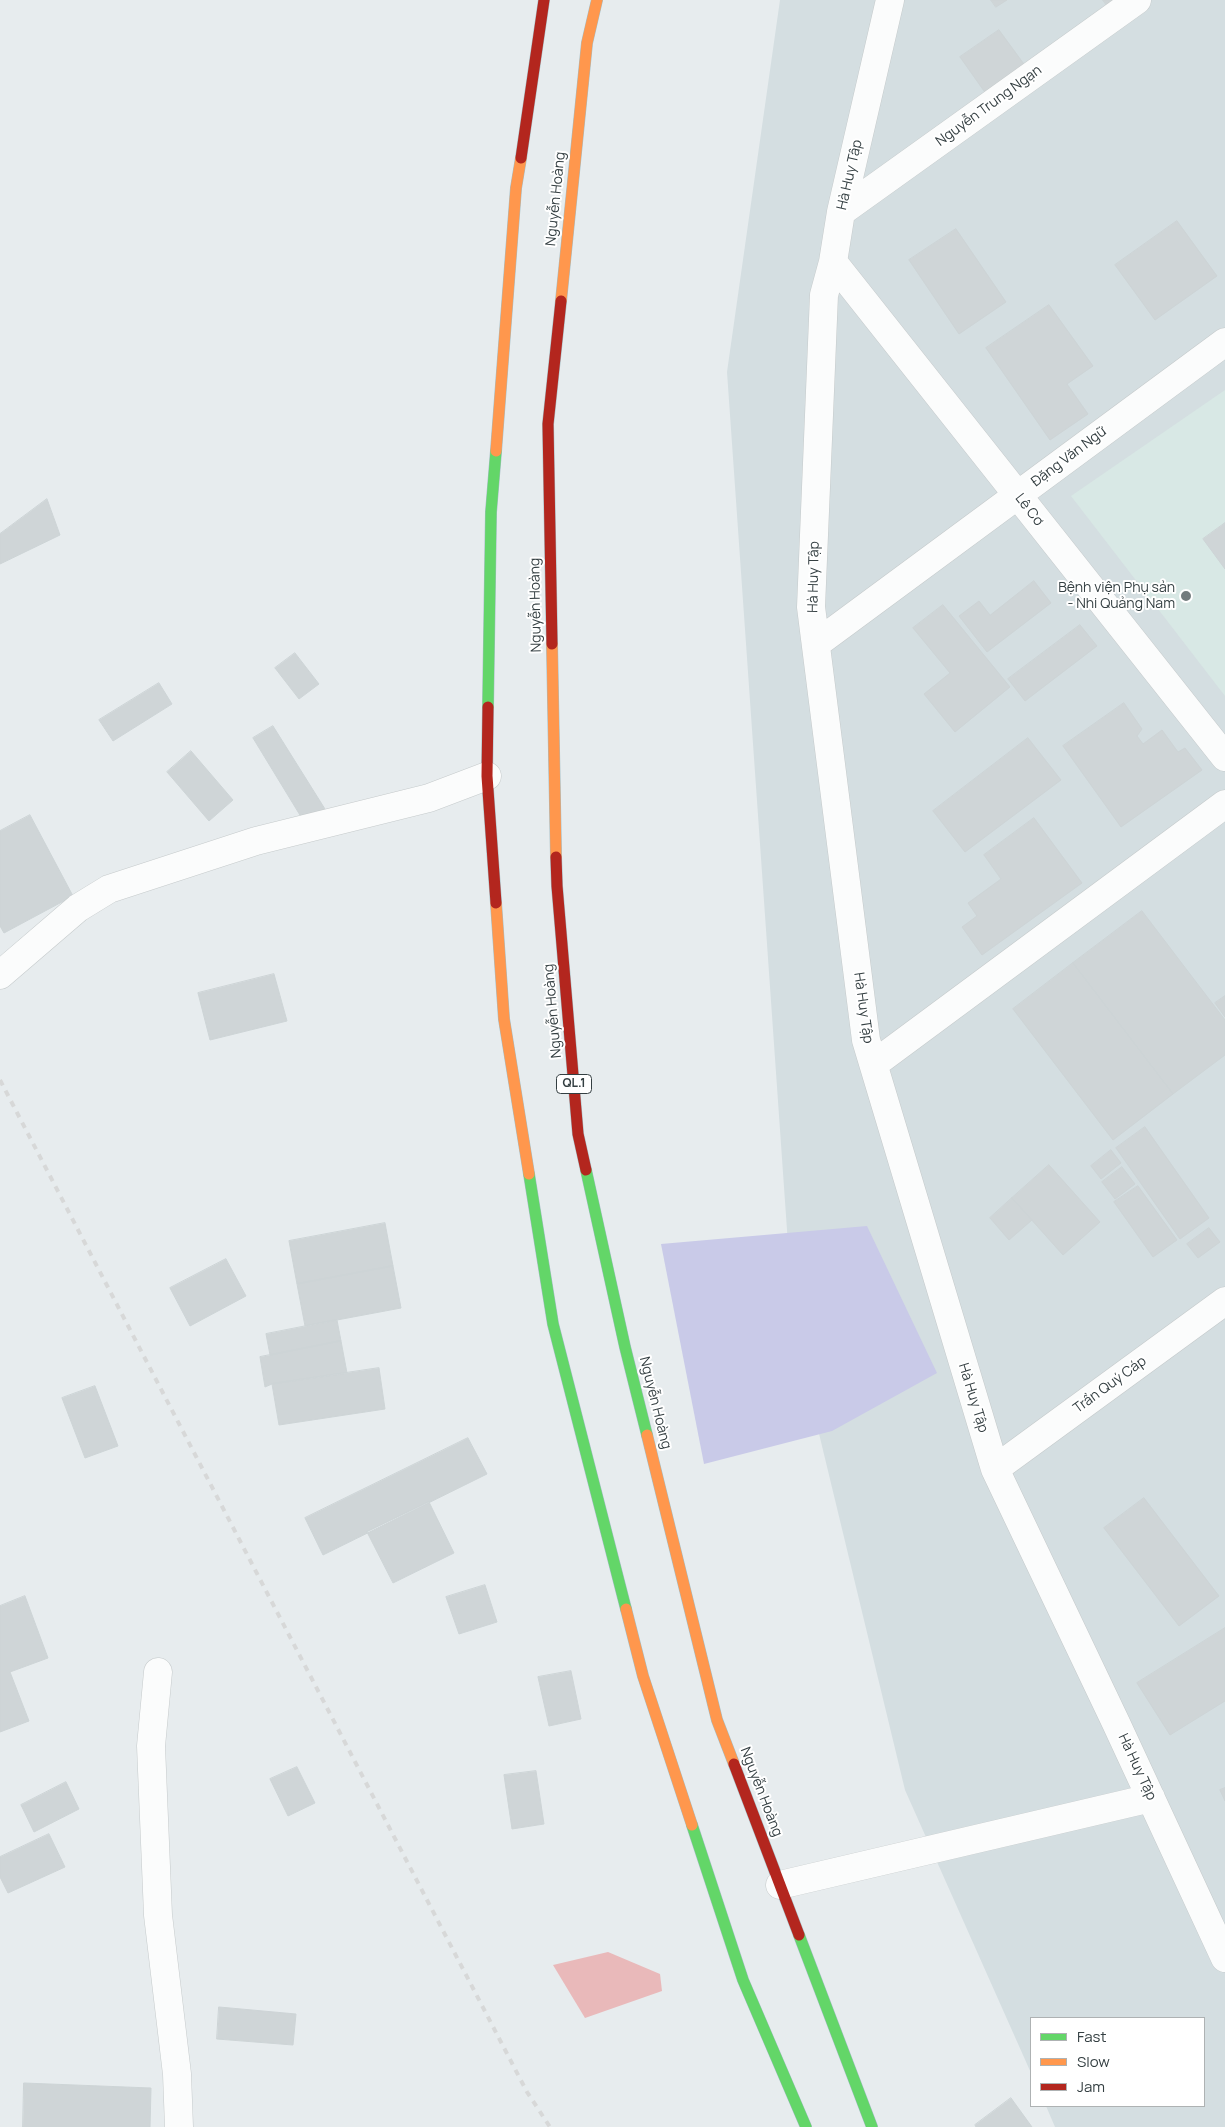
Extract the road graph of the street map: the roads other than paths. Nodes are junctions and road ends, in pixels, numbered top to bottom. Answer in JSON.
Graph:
{"nodes":[{"id":1,"x":544,"y":0,"type":"edge"},
{"id":2,"x":597,"y":0,"type":"edge"},
{"id":3,"x":890,"y":0,"type":"edge"},
{"id":4,"x":1138,"y":0,"type":"edge"},
{"id":5,"x":841,"y":212,"type":"junction"},
{"id":6,"x":833,"y":262,"type":"junction"},
{"id":7,"x":1225,"y":342,"type":"edge"},
{"id":8,"x":1018,"y":495,"type":"junction"},
{"id":9,"x":816,"y":644,"type":"junction"},
{"id":10,"x":1225,"y":757,"type":"edge"},
{"id":11,"x":486,"y":776,"type":"junction"},
{"id":12,"x":1225,"y":804,"type":"edge"},
{"id":13,"x":0,"y":975,"type":"edge"},
{"id":14,"x":874,"y":1064,"type":"junction"},
{"id":15,"x":1225,"y":1301,"type":"edge"},
{"id":16,"x":995,"y":1469,"type":"junction"},
{"id":17,"x":158,"y":1672,"type":"dead end"},
{"id":18,"x":1151,"y":1798,"type":"junction"},
{"id":19,"x":780,"y":1885,"type":"junction"},
{"id":20,"x":1225,"y":1958,"type":"edge"},
{"id":21,"x":179,"y":2127,"type":"edge"},
{"id":22,"x":806,"y":2127,"type":"edge"},
{"id":23,"x":872,"y":2127,"type":"edge"}],
"edges":[{"from":1,"to":11,"type":"highway"},
{"from":2,"to":19,"type":"highway","name":"Nguyễn Hoàng","number":"QL.1"},
{"from":3,"to":5,"type":"street","name":"Hà Huy Tập"},
{"from":4,"to":5,"type":"street","name":"Nguyễn Trung Ngạn"},
{"from":5,"to":6,"type":"street","name":"Hà Huy Tập"},
{"from":6,"to":8,"type":"street","name":"Lê Cơ"},
{"from":6,"to":9,"type":"street","name":"Hà Huy Tập"},
{"from":7,"to":8,"type":"street","name":"Đặng Văn Ngữ"},
{"from":8,"to":9,"type":"street","name":"Đặng Văn Ngữ"},
{"from":8,"to":10,"type":"street","name":"Lê Cơ"},
{"from":9,"to":14,"type":"street","name":"Hà Huy Tập"},
{"from":11,"to":13,"type":"street"},
{"from":11,"to":22,"type":"highway"},
{"from":12,"to":14,"type":"street"},
{"from":14,"to":16,"type":"street","name":"Hà Huy Tập"},
{"from":15,"to":16,"type":"street","name":"Trần Quý Cáp"},
{"from":16,"to":18,"type":"street","name":"Hà Huy Tập"},
{"from":17,"to":21,"type":"street"},
{"from":18,"to":19,"type":"street"},
{"from":18,"to":20,"type":"street","name":"Hà Huy Tập"},
{"from":19,"to":23,"type":"highway","name":"Nguyễn Hoàng","number":"QL.1"}]}
